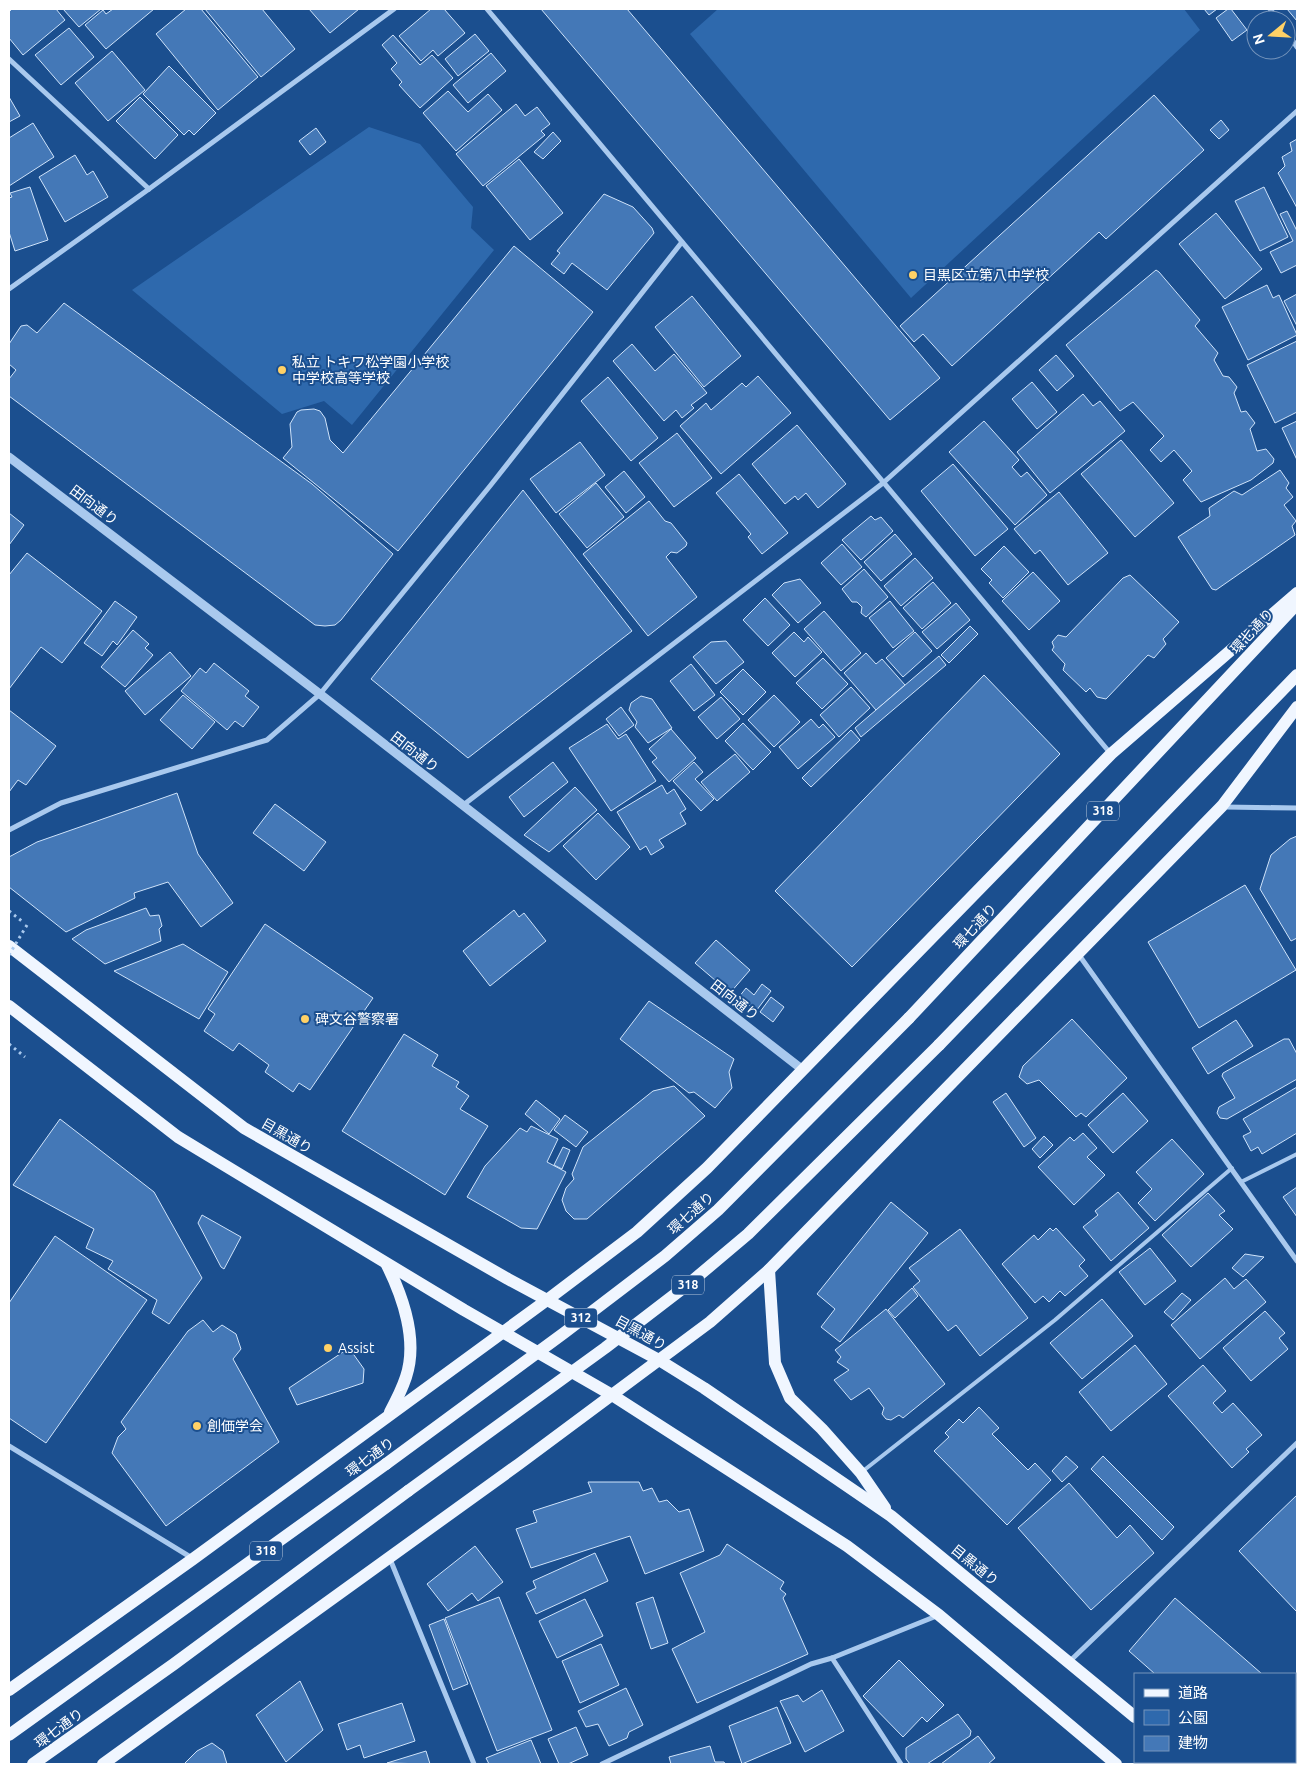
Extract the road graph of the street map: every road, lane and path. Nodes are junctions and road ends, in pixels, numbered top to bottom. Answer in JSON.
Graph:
{"nodes":[{"id":1,"x":394,"y":9,"type":"edge"},
{"id":2,"x":487,"y":9,"type":"edge"},
{"id":3,"x":9,"y":59,"type":"edge"},
{"id":4,"x":1297,"y":111,"type":"edge"},
{"id":5,"x":149,"y":189,"type":"junction"},
{"id":6,"x":682,"y":242,"type":"junction"},
{"id":7,"x":9,"y":289,"type":"edge"},
{"id":8,"x":9,"y":457,"type":"edge"},
{"id":9,"x":883,"y":483,"type":"junction"},
{"id":10,"x":1297,"y":593,"type":"edge"},
{"id":11,"x":1297,"y":604,"type":"edge"},
{"id":12,"x":1297,"y":675,"type":"edge"},
{"id":13,"x":320,"y":694,"type":"junction"},
{"id":14,"x":1297,"y":707,"type":"edge"},
{"id":15,"x":1111,"y":754,"type":"junction"},
{"id":16,"x":462,"y":806,"type":"junction"},
{"id":17,"x":1222,"y":806,"type":"junction"},
{"id":18,"x":1297,"y":808,"type":"edge"},
{"id":19,"x":9,"y":830,"type":"edge"},
{"id":20,"x":9,"y":911,"type":"edge"},
{"id":21,"x":9,"y":946,"type":"edge"},
{"id":22,"x":9,"y":955,"type":"edge"},
{"id":23,"x":1078,"y":955,"type":"junction"},
{"id":24,"x":9,"y":1006,"type":"edge"},
{"id":25,"x":9,"y":1044,"type":"edge"},
{"id":26,"x":25,"y":1057,"type":"dead end"},
{"id":27,"x":804,"y":1070,"type":"junction"},
{"id":28,"x":1297,"y":1154,"type":"edge"},
{"id":29,"x":1232,"y":1168,"type":"junction"},
{"id":30,"x":1241,"y":1182,"type":"junction"},
{"id":31,"x":1297,"y":1260,"type":"edge"},
{"id":32,"x":387,"y":1264,"type":"junction"},
{"id":33,"x":769,"y":1270,"type":"junction"},
{"id":34,"x":548,"y":1300,"type":"junction"},
{"id":35,"x":502,"y":1333,"type":"junction"},
{"id":36,"x":659,"y":1360,"type":"junction"},
{"id":37,"x":612,"y":1395,"type":"junction"},
{"id":38,"x":389,"y":1414,"type":"junction"},
{"id":39,"x":1297,"y":1443,"type":"edge"},
{"id":40,"x":9,"y":1446,"type":"edge"},
{"id":41,"x":861,"y":1473,"type":"junction"},
{"id":42,"x":891,"y":1516,"type":"junction"},
{"id":43,"x":390,"y":1558,"type":"junction"},
{"id":44,"x":193,"y":1559,"type":"junction"},
{"id":45,"x":939,"y":1615,"type":"junction"},
{"id":46,"x":832,"y":1658,"type":"junction"},
{"id":47,"x":1070,"y":1662,"type":"junction"},
{"id":48,"x":9,"y":1690,"type":"edge"},
{"id":49,"x":1134,"y":1716,"type":"edge"},
{"id":50,"x":9,"y":1735,"type":"edge"},
{"id":51,"x":33,"y":1764,"type":"edge"},
{"id":52,"x":103,"y":1764,"type":"edge"},
{"id":53,"x":474,"y":1764,"type":"edge"},
{"id":54,"x":602,"y":1764,"type":"edge"},
{"id":55,"x":901,"y":1764,"type":"edge"},
{"id":56,"x":1116,"y":1764,"type":"edge"}],
"edges":[{"from":1,"to":5,"type":"street"},
{"from":2,"to":6,"type":"street"},
{"from":3,"to":5,"type":"street"},
{"from":4,"to":9,"type":"street"},
{"from":5,"to":7,"type":"street"},
{"from":6,"to":9,"type":"street"},
{"from":6,"to":13,"type":"street"},
{"from":8,"to":13,"type":"street","name":"田向通り"},
{"from":9,"to":15,"type":"street"},
{"from":9,"to":16,"type":"street"},
{"from":10,"to":15,"type":"main road"},
{"from":11,"to":50,"type":"main road","name":"環七通り","number":"318","bridge":true},
{"from":12,"to":51,"type":"main road","name":"環七通り","number":"318","bridge":true},
{"from":13,"to":16,"type":"street","name":"田向通り"},
{"from":13,"to":19,"type":"street"},
{"from":14,"to":17,"type":"main road"},
{"from":15,"to":27,"type":"main road"},
{"from":16,"to":27,"type":"street","name":"田向通り"},
{"from":17,"to":18,"type":"street"},
{"from":17,"to":23,"type":"main road"},
{"from":20,"to":22,"type":"path","bridge":true},
{"from":21,"to":34,"type":"main road","name":"目黒通り","number":"312"},
{"from":23,"to":29,"type":"street"},
{"from":23,"to":33,"type":"main road"},
{"from":24,"to":32,"type":"main road"},
{"from":25,"to":26,"type":"path"},
{"from":27,"to":34,"type":"main road"},
{"from":28,"to":30,"type":"lane"},
{"from":29,"to":30,"type":"street"},
{"from":29,"to":41,"type":"lane"},
{"from":30,"to":31,"type":"street"},
{"from":32,"to":35,"type":"main road"},
{"from":32,"to":38,"type":"main road"},
{"from":33,"to":36,"type":"main road"},
{"from":33,"to":41,"type":"main road"},
{"from":34,"to":35,"type":"main road"},
{"from":34,"to":36,"type":"main road","name":"目黒通り","number":"312"},
{"from":35,"to":37,"type":"main road"},
{"from":35,"to":38,"type":"main road"},
{"from":36,"to":37,"type":"main road"},
{"from":36,"to":42,"type":"main road","name":"目黒通り","number":"312"},
{"from":37,"to":43,"type":"main road"},
{"from":37,"to":45,"type":"main road"},
{"from":38,"to":44,"type":"main road"},
{"from":39,"to":47,"type":"street"},
{"from":40,"to":44,"type":"street"},
{"from":41,"to":42,"type":"main road"},
{"from":42,"to":47,"type":"main road","name":"目黒通り","number":"312"},
{"from":43,"to":52,"type":"main road"},
{"from":43,"to":53,"type":"street"},
{"from":44,"to":48,"type":"main road"},
{"from":45,"to":46,"type":"street"},
{"from":45,"to":56,"type":"main road"},
{"from":46,"to":54,"type":"street"},
{"from":46,"to":55,"type":"street"},
{"from":47,"to":49,"type":"main road","name":"目黒通り","number":"312"}]}
